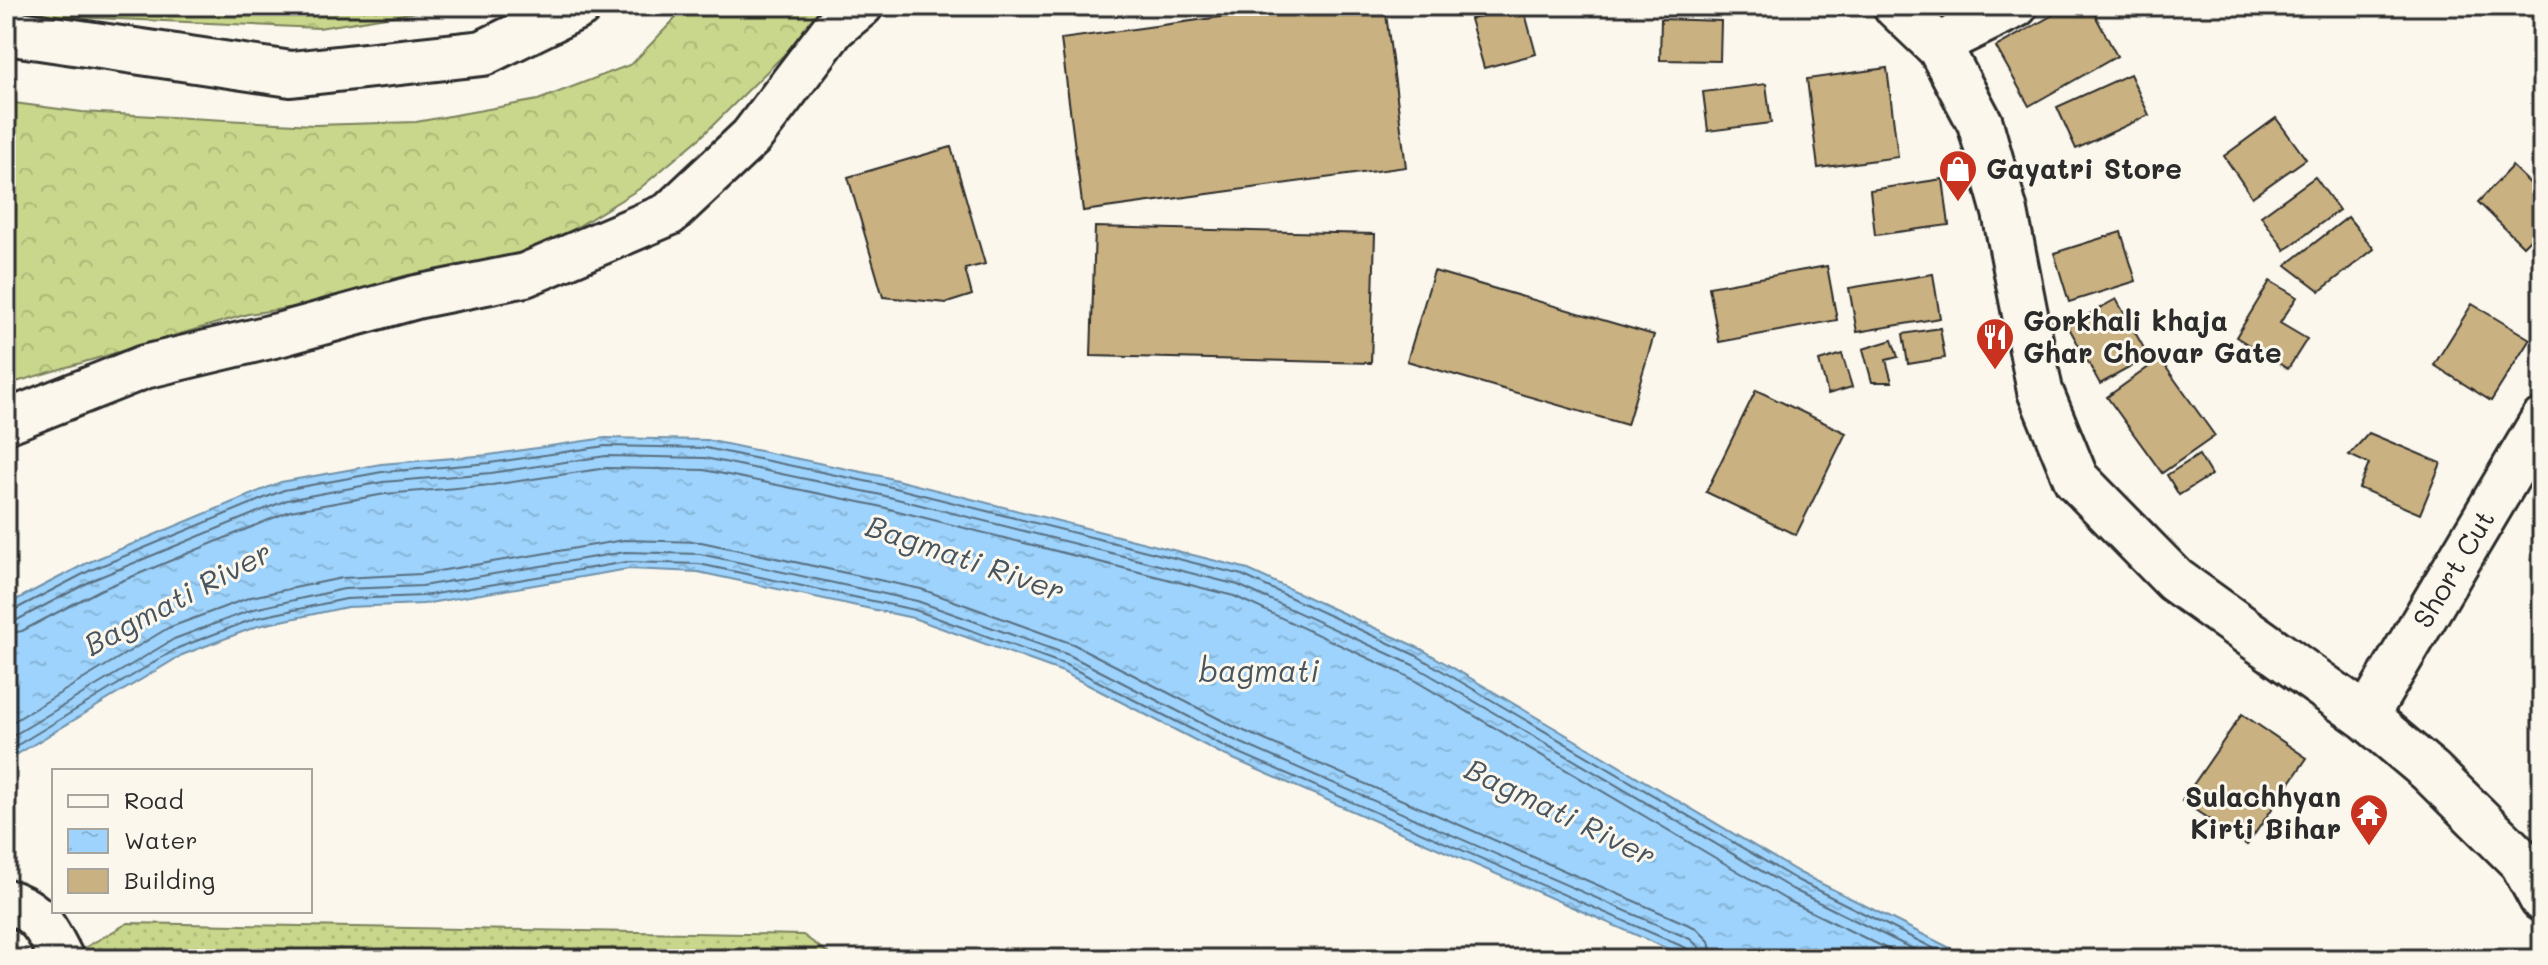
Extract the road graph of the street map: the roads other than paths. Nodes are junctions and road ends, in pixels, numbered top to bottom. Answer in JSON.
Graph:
{"nodes":[{"id":1,"x":579,"y":6,"type":"edge"},
{"id":2,"x":861,"y":6,"type":"edge"},
{"id":3,"x":1896,"y":6,"type":"edge"},
{"id":4,"x":2016,"y":6,"type":"edge"},
{"id":5,"x":6,"y":32,"type":"edge"},
{"id":6,"x":1940,"y":48,"type":"junction"},
{"id":7,"x":2542,"y":420,"type":"edge"},
{"id":8,"x":6,"y":422,"type":"edge"},
{"id":9,"x":2366,"y":717,"type":"junction"},
{"id":10,"x":2542,"y":899,"type":"edge"},
{"id":11,"x":6,"y":901,"type":"edge"},
{"id":12,"x":62,"y":959,"type":"edge"}],
"edges":[{"from":1,"to":5,"type":"main road"},
{"from":2,"to":8,"type":"street"},
{"from":3,"to":6,"type":"main road"},
{"from":4,"to":6,"type":"street"},
{"from":6,"to":9,"type":"main road"},
{"from":7,"to":9,"type":"street","name":"Short Cut"},
{"from":9,"to":10,"type":"main road"},
{"from":11,"to":12,"type":"street"}]}
